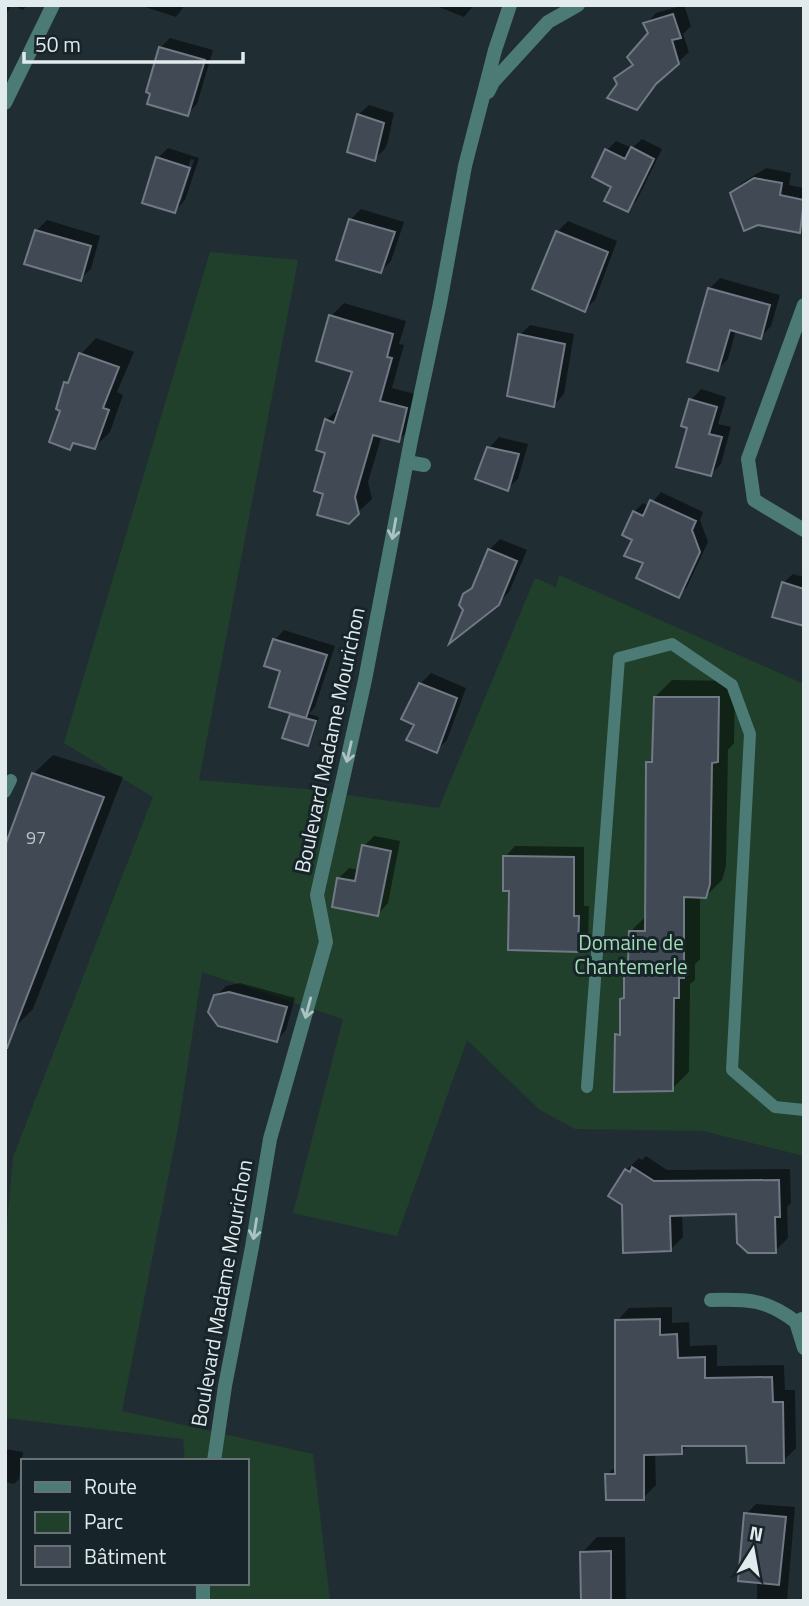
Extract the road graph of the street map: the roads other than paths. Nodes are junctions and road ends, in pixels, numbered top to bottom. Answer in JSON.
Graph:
{"nodes":[{"id":1,"x":53,"y":5,"type":"edge"},
{"id":2,"x":510,"y":5,"type":"edge"},
{"id":3,"x":578,"y":5,"type":"edge"},
{"id":4,"x":5,"y":103,"type":"edge"},
{"id":5,"x":480,"y":108,"type":"junction"},
{"id":6,"x":804,"y":305,"type":"edge"},
{"id":7,"x":407,"y":462,"type":"junction"},
{"id":8,"x":424,"y":465,"type":"dead end"},
{"id":9,"x":804,"y":530,"type":"edge"},
{"id":10,"x":587,"y":1087,"type":"dead end"},
{"id":11,"x":804,"y":1110,"type":"edge"},
{"id":12,"x":711,"y":1300,"type":"dead end"},
{"id":13,"x":800,"y":1320,"type":"edge"},
{"id":14,"x":804,"y":1348,"type":"edge"},
{"id":15,"x":214,"y":1459,"type":"edge"}],
"edges":[{"from":1,"to":4,"type":"street"},
{"from":2,"to":5,"type":"street","name":"Boulevard Madame Mourichon"},
{"from":3,"to":5,"type":"street","name":"Boulevard Madame Mourichon"},
{"from":5,"to":7,"type":"street","name":"Boulevard Madame Mourichon"},
{"from":6,"to":9,"type":"street"},
{"from":7,"to":8,"type":"street"},
{"from":7,"to":15,"type":"street","name":"Boulevard Madame Mourichon","one_way":true},
{"from":10,"to":11,"type":"lane"},
{"from":12,"to":13,"type":"street"},
{"from":13,"to":14,"type":"street"}]}
